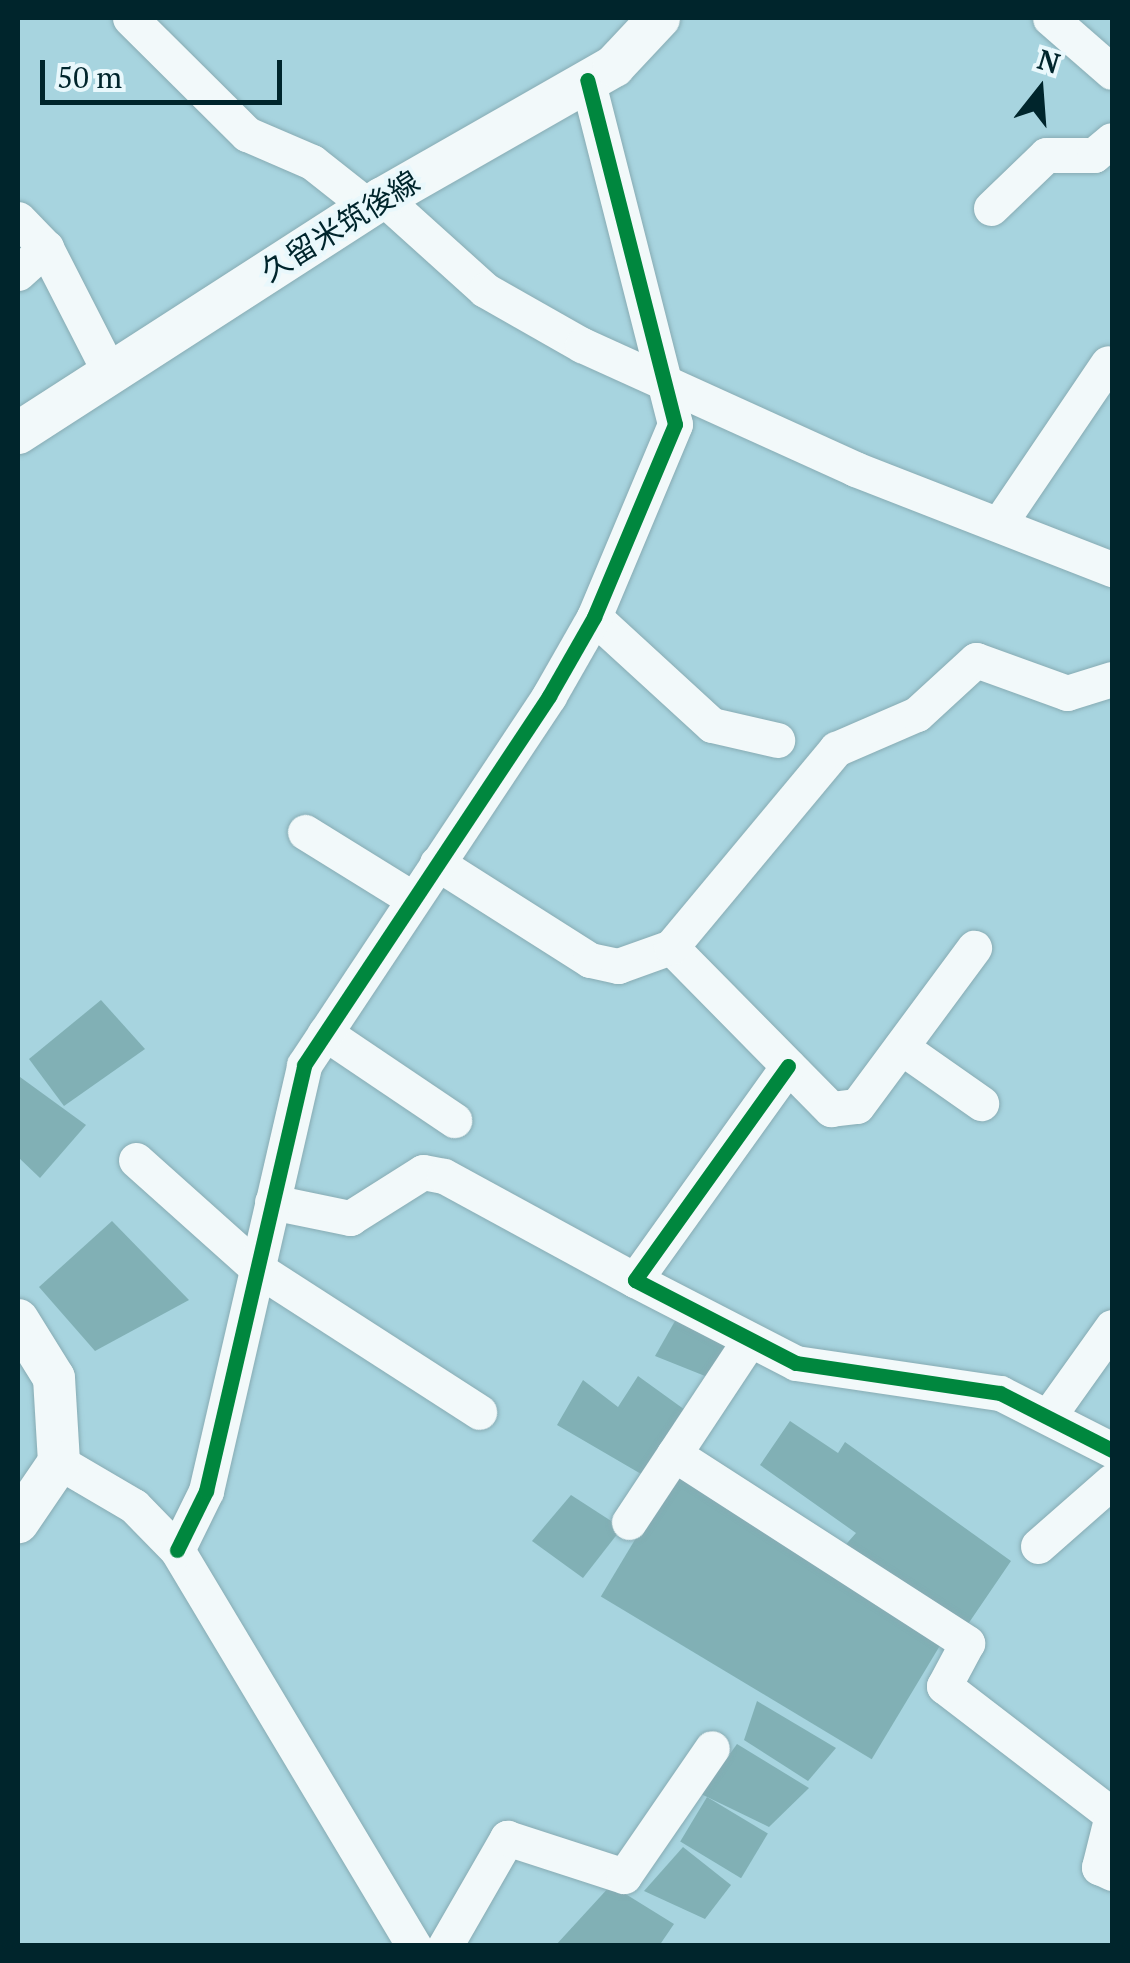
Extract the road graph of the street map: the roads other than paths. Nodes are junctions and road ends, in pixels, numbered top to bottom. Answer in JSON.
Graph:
{"nodes":[{"id":1,"x":130,"y":18,"type":"edge"},
{"id":2,"x":659,"y":18,"type":"edge"},
{"id":3,"x":1050,"y":18,"type":"edge"},
{"id":4,"x":1110,"y":74,"type":"edge"},
{"id":5,"x":587,"y":80,"type":"junction"},
{"id":6,"x":1112,"y":140,"type":"edge"},
{"id":7,"x":376,"y":202,"type":"junction"},
{"id":8,"x":990,"y":208,"type":"dead end"},
{"id":9,"x":18,"y":219,"type":"edge"},
{"id":10,"x":46,"y":248,"type":"junction"},
{"id":11,"x":18,"y":273,"type":"edge"},
{"id":12,"x":1108,"y":363,"type":"dead end"},
{"id":13,"x":110,"y":373,"type":"junction"},
{"id":14,"x":670,"y":386,"type":"junction"},
{"id":15,"x":18,"y":433,"type":"edge"},
{"id":16,"x":998,"y":524,"type":"junction"},
{"id":17,"x":1112,"y":569,"type":"edge"},
{"id":18,"x":594,"y":617,"type":"junction"},
{"id":19,"x":1112,"y":679,"type":"edge"},
{"id":20,"x":777,"y":740,"type":"dead end"},
{"id":21,"x":305,"y":832,"type":"dead end"},
{"id":22,"x":437,"y":863,"type":"junction"},
{"id":23,"x":413,"y":900,"type":"junction"},
{"id":24,"x":671,"y":947,"type":"junction"},
{"id":25,"x":974,"y":948,"type":"dead end"},
{"id":26,"x":325,"y":1033,"type":"junction"},
{"id":27,"x":901,"y":1047,"type":"junction"},
{"id":28,"x":788,"y":1066,"type":"junction"},
{"id":29,"x":981,"y":1103,"type":"dead end"},
{"id":30,"x":454,"y":1120,"type":"dead end"},
{"id":31,"x":136,"y":1160,"type":"dead end"},
{"id":32,"x":272,"y":1202,"type":"junction"},
{"id":33,"x":257,"y":1268,"type":"junction"},
{"id":34,"x":635,"y":1280,"type":"junction"},
{"id":35,"x":18,"y":1320,"type":"edge"},
{"id":36,"x":1112,"y":1328,"type":"edge"},
{"id":37,"x":746,"y":1344,"type":"junction"},
{"id":38,"x":479,"y":1412,"type":"dead end"},
{"id":39,"x":1050,"y":1414,"type":"junction"},
{"id":40,"x":1112,"y":1450,"type":"edge"},
{"id":41,"x":674,"y":1454,"type":"junction"},
{"id":42,"x":58,"y":1462,"type":"junction"},
{"id":43,"x":1112,"y":1481,"type":"edge"},
{"id":44,"x":18,"y":1522,"type":"edge"},
{"id":45,"x":629,"y":1522,"type":"dead end"},
{"id":46,"x":1038,"y":1546,"type":"dead end"},
{"id":47,"x":178,"y":1550,"type":"junction"},
{"id":48,"x":712,"y":1748,"type":"dead end"},
{"id":49,"x":1112,"y":1873,"type":"edge"},
{"id":50,"x":414,"y":1946,"type":"edge"},
{"id":51,"x":445,"y":1946,"type":"edge"}],
"edges":[{"from":1,"to":7,"type":"street"},
{"from":2,"to":5,"type":"main road","name":"久留米筑後線"},
{"from":3,"to":4,"type":"street"},
{"from":5,"to":7,"type":"main road","name":"久留米筑後線"},
{"from":5,"to":14,"type":"street"},
{"from":6,"to":8,"type":"street"},
{"from":7,"to":13,"type":"main road","name":"久留米筑後線"},
{"from":7,"to":14,"type":"street"},
{"from":9,"to":10,"type":"street"},
{"from":10,"to":11,"type":"street"},
{"from":10,"to":13,"type":"street"},
{"from":12,"to":16,"type":"street"},
{"from":13,"to":15,"type":"main road","name":"久留米筑後線"},
{"from":14,"to":16,"type":"street"},
{"from":14,"to":18,"type":"street"},
{"from":16,"to":17,"type":"street"},
{"from":18,"to":20,"type":"street"},
{"from":18,"to":22,"type":"street"},
{"from":19,"to":24,"type":"street"},
{"from":21,"to":23,"type":"street"},
{"from":22,"to":23,"type":"street"},
{"from":22,"to":24,"type":"street"},
{"from":23,"to":26,"type":"street"},
{"from":24,"to":28,"type":"street"},
{"from":25,"to":27,"type":"street"},
{"from":26,"to":30,"type":"street"},
{"from":26,"to":32,"type":"street"},
{"from":27,"to":28,"type":"street"},
{"from":27,"to":29,"type":"street"},
{"from":28,"to":34,"type":"street"},
{"from":31,"to":33,"type":"street"},
{"from":32,"to":33,"type":"street"},
{"from":32,"to":34,"type":"street"},
{"from":33,"to":38,"type":"street"},
{"from":33,"to":47,"type":"street"},
{"from":34,"to":37,"type":"street"},
{"from":35,"to":42,"type":"main road"},
{"from":36,"to":39,"type":"street"},
{"from":37,"to":39,"type":"street"},
{"from":37,"to":41,"type":"street"},
{"from":39,"to":40,"type":"street"},
{"from":41,"to":45,"type":"street"},
{"from":41,"to":49,"type":"street"},
{"from":42,"to":44,"type":"main road"},
{"from":42,"to":47,"type":"street"},
{"from":43,"to":46,"type":"street"},
{"from":47,"to":50,"type":"street"},
{"from":48,"to":51,"type":"street"}]}
